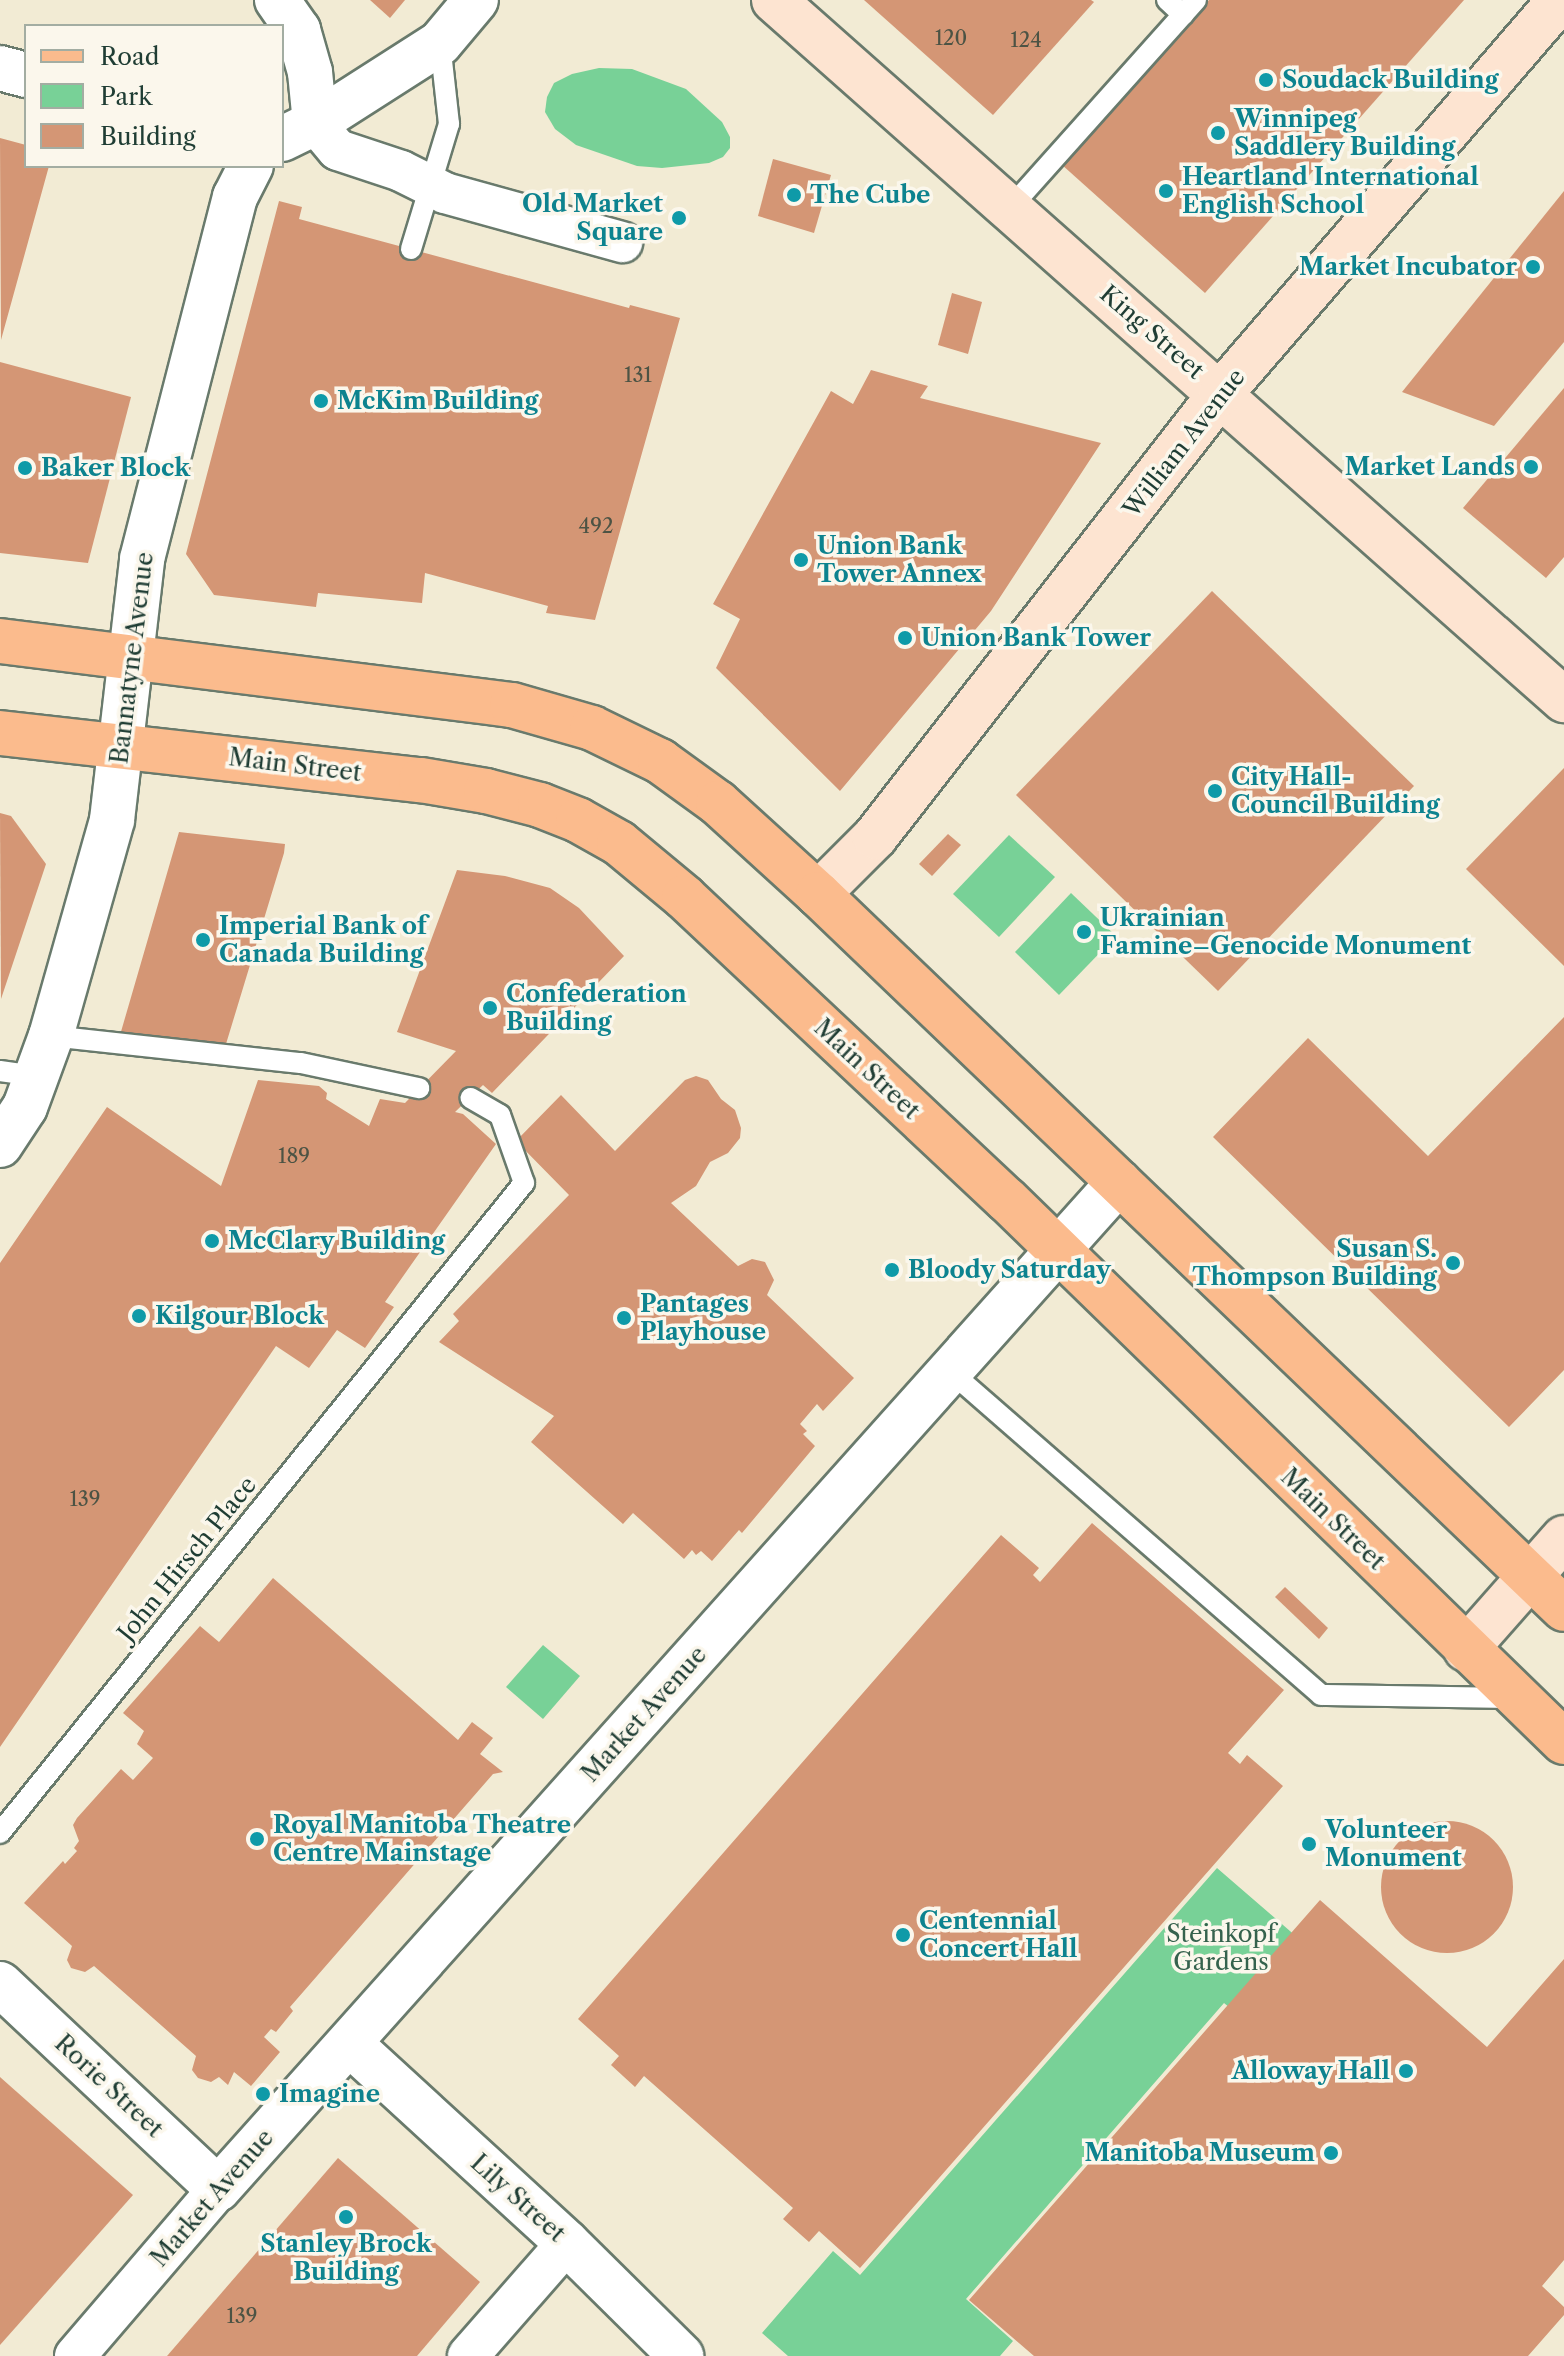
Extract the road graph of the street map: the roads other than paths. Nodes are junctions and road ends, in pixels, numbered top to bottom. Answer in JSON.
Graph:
{"nodes":[{"id":1,"x":277,"y":0,"type":"edge"},
{"id":2,"x":476,"y":0,"type":"edge"},
{"id":3,"x":774,"y":0,"type":"edge"},
{"id":4,"x":1167,"y":0,"type":"edge"},
{"id":5,"x":1560,"y":0,"type":"edge"},
{"id":6,"x":1190,"y":7,"type":"edge"},
{"id":7,"x":440,"y":43,"type":"junction"},
{"id":8,"x":0,"y":68,"type":"edge"},
{"id":9,"x":24,"y":74,"type":"edge"},
{"id":10,"x":299,"y":131,"type":"edge"},
{"id":11,"x":250,"y":168,"type":"edge"},
{"id":12,"x":430,"y":186,"type":"junction"},
{"id":13,"x":1010,"y":208,"type":"junction"},
{"id":14,"x":622,"y":242,"type":"dead end"},
{"id":15,"x":411,"y":249,"type":"dead end"},
{"id":16,"x":1221,"y":393,"type":"junction"},
{"id":17,"x":0,"y":641,"type":"edge"},
{"id":18,"x":130,"y":656,"type":"junction"},
{"id":19,"x":1564,"y":700,"type":"edge"},
{"id":20,"x":0,"y":733,"type":"edge"},
{"id":21,"x":121,"y":745,"type":"junction"},
{"id":22,"x":818,"y":894,"type":"junction"},
{"id":23,"x":29,"y":1061,"type":"edge"},
{"id":24,"x":419,"y":1088,"type":"dead end"},
{"id":25,"x":470,"y":1098,"type":"dead end"},
{"id":26,"x":0,"y":1145,"type":"edge"},
{"id":27,"x":1119,"y":1182,"type":"junction"},
{"id":28,"x":1059,"y":1252,"type":"junction"},
{"id":29,"x":951,"y":1372,"type":"junction"},
{"id":30,"x":1564,"y":1538,"type":"edge"},
{"id":31,"x":1529,"y":1576,"type":"junction"},
{"id":32,"x":1564,"y":1609,"type":"edge"},
{"id":33,"x":1466,"y":1649,"type":"junction"},
{"id":34,"x":1517,"y":1698,"type":"junction"},
{"id":35,"x":1564,"y":1742,"type":"edge"},
{"id":36,"x":0,"y":1833,"type":"edge"},
{"id":37,"x":0,"y":1984,"type":"edge"},
{"id":38,"x":350,"y":2044,"type":"junction"},
{"id":39,"x":218,"y":2189,"type":"junction"},
{"id":40,"x":567,"y":2243,"type":"junction"},
{"id":41,"x":75,"y":2356,"type":"edge"},
{"id":42,"x":468,"y":2356,"type":"edge"},
{"id":43,"x":681,"y":2356,"type":"edge"}],
"edges":[{"from":1,"to":10,"type":"street"},
{"from":2,"to":7,"type":"street"},
{"from":3,"to":13,"type":"main road","name":"King Street"},
{"from":4,"to":6,"type":"lane"},
{"from":5,"to":16,"type":"main road","name":"William Avenue"},
{"from":6,"to":13,"type":"lane"},
{"from":7,"to":10,"type":"street"},
{"from":7,"to":12,"type":"lane"},
{"from":8,"to":9,"type":"street"},
{"from":10,"to":12,"type":"street"},
{"from":11,"to":18,"type":"street","name":"Bannatyne Avenue"},
{"from":12,"to":14,"type":"street"},
{"from":12,"to":15,"type":"lane"},
{"from":13,"to":16,"type":"main road","name":"King Street"},
{"from":16,"to":19,"type":"main road","name":"King Street"},
{"from":16,"to":22,"type":"main road","name":"William Avenue"},
{"from":17,"to":18,"type":"main road"},
{"from":18,"to":21,"type":"street","name":"Bannatyne Avenue"},
{"from":18,"to":22,"type":"main road"},
{"from":20,"to":21,"type":"main road","name":"Main Street"},
{"from":21,"to":23,"type":"street","name":"Bannatyne Avenue"},
{"from":21,"to":28,"type":"main road","name":"Main Street"},
{"from":22,"to":27,"type":"main road"},
{"from":23,"to":24,"type":"lane"},
{"from":23,"to":26,"type":"street","name":"Bannatyne Avenue"},
{"from":25,"to":36,"type":"lane","name":"John Hirsch Place"},
{"from":27,"to":28,"type":"street","name":"Market Avenue"},
{"from":27,"to":31,"type":"main road"},
{"from":28,"to":29,"type":"street","name":"Market Avenue"},
{"from":28,"to":33,"type":"main road","name":"Main Street"},
{"from":29,"to":34,"type":"lane"},
{"from":29,"to":38,"type":"street","name":"Market Avenue"},
{"from":30,"to":31,"type":"main road"},
{"from":31,"to":32,"type":"main road"},
{"from":31,"to":33,"type":"main road"},
{"from":33,"to":34,"type":"main road","name":"Main Street"},
{"from":34,"to":35,"type":"main road","name":"Main Street"},
{"from":37,"to":39,"type":"street","name":"Rorie Street"},
{"from":38,"to":39,"type":"street","name":"Market Avenue"},
{"from":38,"to":40,"type":"street","name":"Lily Street"},
{"from":39,"to":41,"type":"street","name":"Market Avenue"},
{"from":40,"to":42,"type":"street"},
{"from":40,"to":43,"type":"street","name":"Lily Street"}]}
